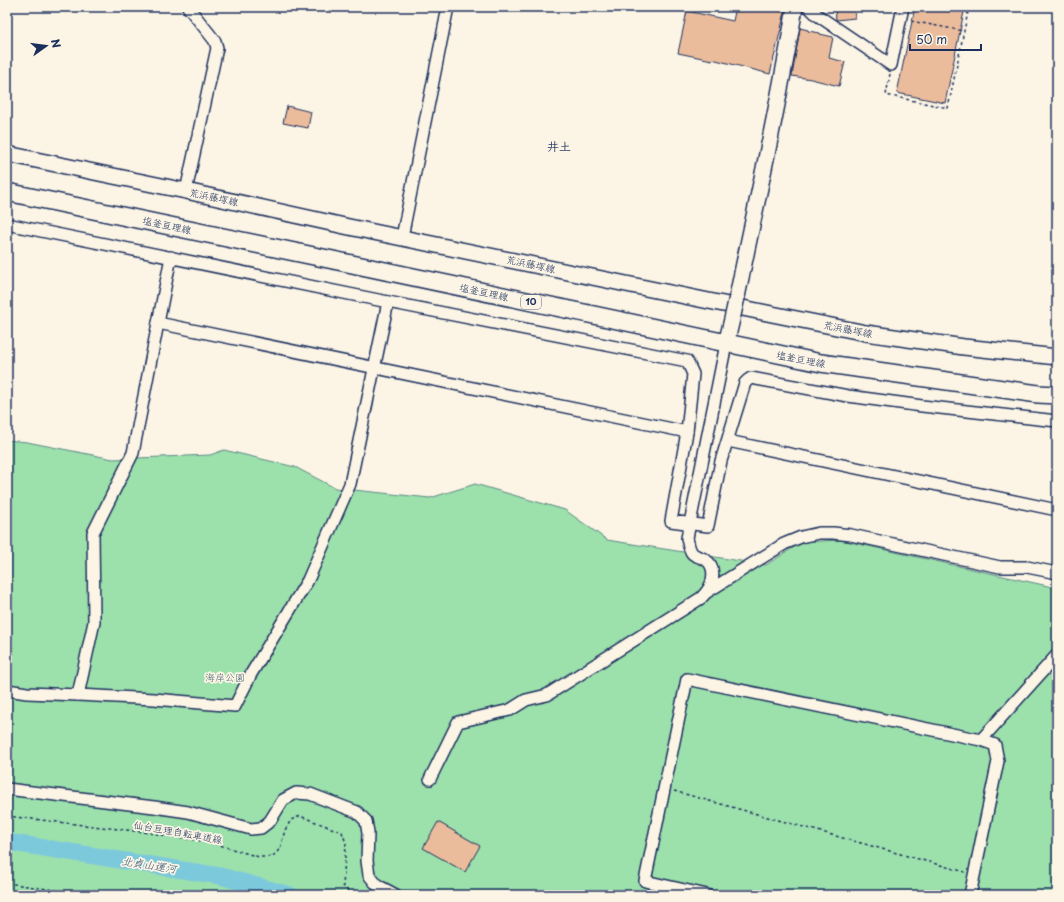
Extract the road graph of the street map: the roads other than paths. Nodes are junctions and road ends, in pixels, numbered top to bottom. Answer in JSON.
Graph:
{"nodes":[{"id":1,"x":188,"y":7,"type":"edge"},
{"id":2,"x":448,"y":7,"type":"edge"},
{"id":3,"x":795,"y":7,"type":"edge"},
{"id":4,"x":809,"y":7,"type":"edge"},
{"id":5,"x":903,"y":7,"type":"edge"},
{"id":6,"x":7,"y":154,"type":"edge"},
{"id":7,"x":186,"y":191,"type":"junction"},
{"id":8,"x":7,"y":192,"type":"edge"},
{"id":9,"x":7,"y":224,"type":"edge"},
{"id":10,"x":402,"y":237,"type":"junction"},
{"id":11,"x":171,"y":257,"type":"junction"},
{"id":12,"x":388,"y":302,"type":"junction"},
{"id":13,"x":158,"y":322,"type":"junction"},
{"id":14,"x":726,"y":344,"type":"junction"},
{"id":15,"x":1057,"y":357,"type":"edge"},
{"id":16,"x":374,"y":367,"type":"junction"},
{"id":17,"x":1057,"y":395,"type":"edge"},
{"id":18,"x":1057,"y":422,"type":"edge"},
{"id":19,"x":687,"y":432,"type":"junction"},
{"id":20,"x":728,"y":441,"type":"junction"},
{"id":21,"x":1057,"y":510,"type":"edge"},
{"id":22,"x":690,"y":524,"type":"junction"},
{"id":23,"x":1057,"y":573,"type":"edge"},
{"id":24,"x":706,"y":593,"type":"junction"},
{"id":25,"x":1057,"y":655,"type":"edge"},
{"id":26,"x":7,"y":690,"type":"edge"},
{"id":27,"x":78,"y":695,"type":"junction"},
{"id":28,"x":981,"y":740,"type":"junction"},
{"id":29,"x":430,"y":779,"type":"dead end"},
{"id":30,"x":7,"y":789,"type":"edge"},
{"id":31,"x":396,"y":895,"type":"edge"},
{"id":32,"x":707,"y":895,"type":"edge"},
{"id":33,"x":970,"y":895,"type":"edge"}],
"edges":[{"from":1,"to":7,"type":"street"},
{"from":2,"to":10,"type":"street"},
{"from":3,"to":14,"type":"street","bridge":true},
{"from":4,"to":5,"type":"street"},
{"from":6,"to":7,"type":"street","name":"荒浜藤塚線"},
{"from":7,"to":10,"type":"street","name":"荒浜藤塚線"},
{"from":8,"to":14,"type":"main road","name":"塩釜亘理線","number":"10"},
{"from":9,"to":11,"type":"street"},
{"from":10,"to":15,"type":"street","name":"荒浜藤塚線"},
{"from":11,"to":12,"type":"street"},
{"from":11,"to":13,"type":"street"},
{"from":12,"to":16,"type":"street"},
{"from":12,"to":19,"type":"street"},
{"from":13,"to":16,"type":"street"},
{"from":13,"to":27,"type":"street"},
{"from":14,"to":17,"type":"main road","name":"塩釜亘理線","number":"10"},
{"from":14,"to":22,"type":"street"},
{"from":16,"to":19,"type":"street"},
{"from":16,"to":27,"type":"street"},
{"from":18,"to":20,"type":"street"},
{"from":19,"to":22,"type":"street"},
{"from":20,"to":21,"type":"street"},
{"from":20,"to":22,"type":"street"},
{"from":22,"to":24,"type":"street"},
{"from":23,"to":24,"type":"street"},
{"from":24,"to":29,"type":"street"},
{"from":25,"to":28,"type":"street"},
{"from":26,"to":27,"type":"street"},
{"from":28,"to":32,"type":"street"},
{"from":28,"to":33,"type":"street"},
{"from":30,"to":31,"type":"street"}]}
